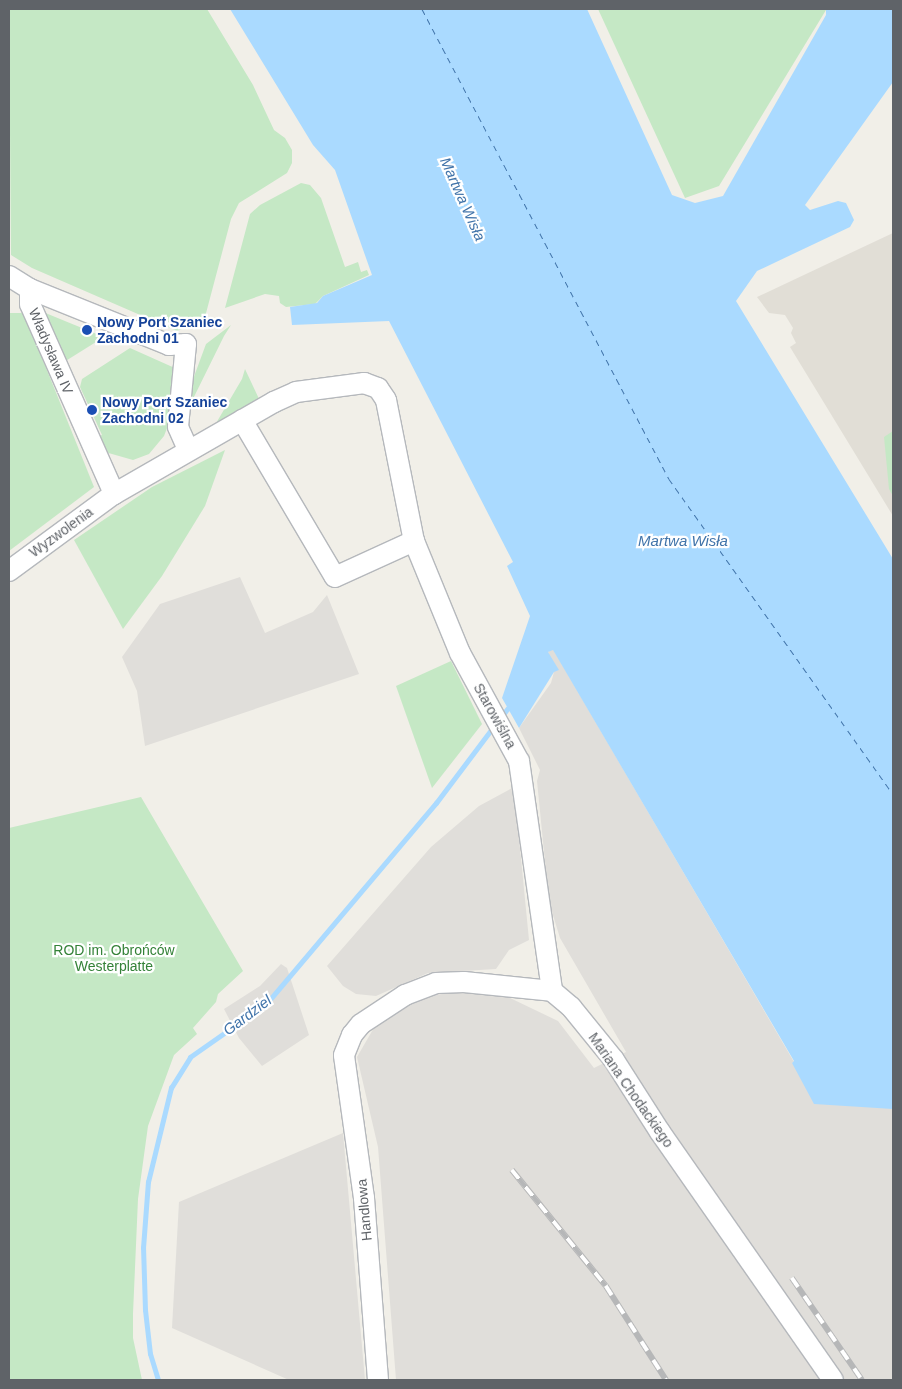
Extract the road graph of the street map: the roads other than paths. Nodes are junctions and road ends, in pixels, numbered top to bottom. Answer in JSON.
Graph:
{"nodes":[{"id":1,"x":9,"y":276,"type":"edge"},
{"id":2,"x":30,"y":288,"type":"junction"},
{"id":3,"x":242,"y":420,"type":"junction"},
{"id":4,"x":188,"y":449,"type":"junction"},
{"id":5,"x":114,"y":494,"type":"junction"},
{"id":6,"x":414,"y":541,"type":"junction"},
{"id":7,"x":9,"y":571,"type":"edge"},
{"id":8,"x":552,"y":991,"type":"junction"},
{"id":9,"x":378,"y":1380,"type":"edge"},
{"id":10,"x":833,"y":1380,"type":"edge"}],
"edges":[{"from":1,"to":2,"type":"street","name":"Władysława IV"},
{"from":2,"to":4,"type":"street","name":"Władysława IV"},
{"from":2,"to":5,"type":"street","name":"Władysława IV"},
{"from":3,"to":4,"type":"street","name":"Starowiślna"},
{"from":3,"to":6,"type":"street"},
{"from":3,"to":6,"type":"street","name":"Starowiślna"},
{"from":4,"to":5,"type":"street"},
{"from":5,"to":7,"type":"street","name":"Wyzwolenia"},
{"from":6,"to":8,"type":"street","name":"Starowiślna"},
{"from":8,"to":9,"type":"street","name":"Handlowa"},
{"from":8,"to":10,"type":"street","name":"Mariana Chodackiego"}]}
